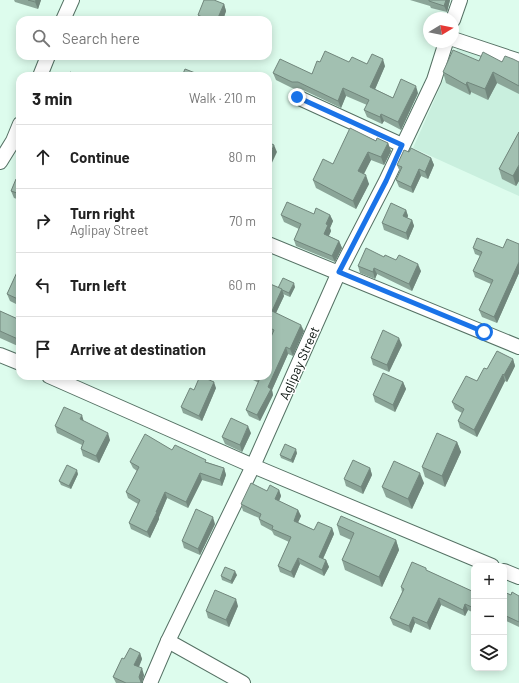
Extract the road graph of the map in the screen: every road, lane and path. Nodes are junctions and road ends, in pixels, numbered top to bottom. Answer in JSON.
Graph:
{"nodes":[{"id":1,"x":72,"y":0,"type":"edge"},
{"id":2,"x":460,"y":0,"type":"edge"},
{"id":3,"x":456,"y":12,"type":"edge"},
{"id":4,"x":65,"y":16,"type":"edge"},
{"id":5,"x":459,"y":41,"type":"edge"},
{"id":6,"x":444,"y":48,"type":"edge"},
{"id":7,"x":46,"y":60,"type":"edge"},
{"id":8,"x":519,"y":61,"type":"edge"},
{"id":9,"x":42,"y":72,"type":"edge"},
{"id":10,"x":297,"y":97,"type":"dead end"},
{"id":11,"x":16,"y":132,"type":"edge"},
{"id":12,"x":11,"y":143,"type":"edge"},
{"id":13,"x":402,"y":145,"type":"junction"},
{"id":14,"x":0,"y":162,"type":"edge"},
{"id":15,"x":272,"y":246,"type":"edge"},
{"id":16,"x":339,"y":272,"type":"junction"},
{"id":17,"x":519,"y":348,"type":"edge"},
{"id":18,"x":0,"y":354,"type":"edge"},
{"id":19,"x":16,"y":361,"type":"edge"},
{"id":20,"x":58,"y":380,"type":"edge"},
{"id":21,"x":253,"y":466,"type":"junction"},
{"id":22,"x":485,"y":563,"type":"edge"},
{"id":23,"x":507,"y":572,"type":"edge"},
{"id":24,"x":519,"y":577,"type":"edge"},
{"id":25,"x":168,"y":641,"type":"junction"},
{"id":26,"x":150,"y":683,"type":"edge"},
{"id":27,"x":243,"y":683,"type":"edge"}],
"edges":[{"from":1,"to":4,"type":"street"},
{"from":2,"to":3,"type":"street"},
{"from":5,"to":8,"type":"street"},
{"from":6,"to":13,"type":"street","name":"Aglipay Street"},
{"from":7,"to":9,"type":"street"},
{"from":10,"to":13,"type":"street"},
{"from":11,"to":12,"type":"street"},
{"from":12,"to":14,"type":"street"},
{"from":13,"to":16,"type":"street","name":"Aglipay Street"},
{"from":15,"to":16,"type":"street"},
{"from":16,"to":17,"type":"street"},
{"from":16,"to":21,"type":"street","name":"Aglipay Street"},
{"from":18,"to":19,"type":"street"},
{"from":20,"to":21,"type":"street"},
{"from":21,"to":22,"type":"street"},
{"from":21,"to":25,"type":"street","name":"Aglipay Street"},
{"from":23,"to":24,"type":"street"},
{"from":25,"to":26,"type":"street","name":"Aglipay Street"},
{"from":25,"to":27,"type":"street"}]}
